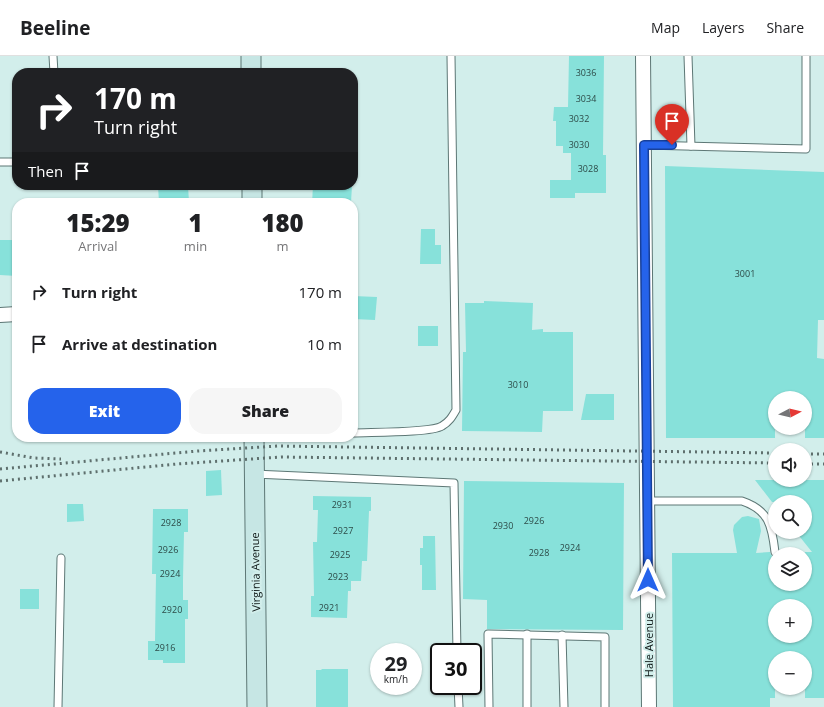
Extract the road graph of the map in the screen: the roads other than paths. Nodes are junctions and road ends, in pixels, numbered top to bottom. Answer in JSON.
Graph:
{"nodes":[{"id":1,"x":53,"y":56,"type":"edge"},
{"id":2,"x":251,"y":56,"type":"edge"},
{"id":3,"x":451,"y":56,"type":"edge"},
{"id":4,"x":643,"y":56,"type":"edge"},
{"id":5,"x":688,"y":56,"type":"edge"},
{"id":6,"x":806,"y":56,"type":"edge"},
{"id":7,"x":54,"y":68,"type":"edge"},
{"id":8,"x":251,"y":68,"type":"edge"},
{"id":9,"x":644,"y":145,"type":"junction"},
{"id":10,"x":691,"y":146,"type":"junction"},
{"id":11,"x":0,"y":162,"type":"edge"},
{"id":12,"x":12,"y":162,"type":"edge"},
{"id":13,"x":12,"y":314,"type":"edge"},
{"id":14,"x":0,"y":315,"type":"edge"},
{"id":15,"x":358,"y":433,"type":"edge"},
{"id":16,"x":254,"y":442,"type":"edge"},
{"id":17,"x":254,"y":474,"type":"junction"},
{"id":18,"x":647,"y":501,"type":"junction"},
{"id":19,"x":774,"y":547,"type":"edge"},
{"id":20,"x":61,"y":558,"type":"dead end"},
{"id":21,"x":527,"y":634,"type":"junction"},
{"id":22,"x":562,"y":635,"type":"junction"},
{"id":23,"x":458,"y":643,"type":"edge"},
{"id":24,"x":458,"y":695,"type":"edge"},
{"id":25,"x":58,"y":707,"type":"edge"},
{"id":26,"x":256,"y":707,"type":"edge"},
{"id":27,"x":459,"y":707,"type":"edge"},
{"id":28,"x":489,"y":707,"type":"edge"},
{"id":29,"x":527,"y":707,"type":"edge"},
{"id":30,"x":564,"y":707,"type":"edge"},
{"id":31,"x":605,"y":707,"type":"edge"},
{"id":32,"x":649,"y":707,"type":"edge"}],
"edges":[{"from":1,"to":7,"type":"lane"},
{"from":2,"to":8,"type":"main road"},
{"from":3,"to":15,"type":"lane"},
{"from":4,"to":9,"type":"street","name":"Hale Avenue"},
{"from":5,"to":10,"type":"lane"},
{"from":6,"to":10,"type":"lane"},
{"from":9,"to":10,"type":"lane"},
{"from":9,"to":18,"type":"street","name":"Hale Avenue"},
{"from":11,"to":12,"type":"lane"},
{"from":13,"to":14,"type":"street"},
{"from":16,"to":17,"type":"main road","name":"Virginia Avenue"},
{"from":17,"to":23,"type":"lane"},
{"from":17,"to":26,"type":"main road","name":"Virginia Avenue"},
{"from":18,"to":19,"type":"lane"},
{"from":18,"to":32,"type":"street","name":"Hale Avenue"},
{"from":20,"to":25,"type":"lane"},
{"from":21,"to":22,"type":"lane"},
{"from":21,"to":28,"type":"lane"},
{"from":21,"to":29,"type":"lane"},
{"from":22,"to":30,"type":"lane"},
{"from":22,"to":31,"type":"lane"},
{"from":24,"to":27,"type":"lane"}]}
